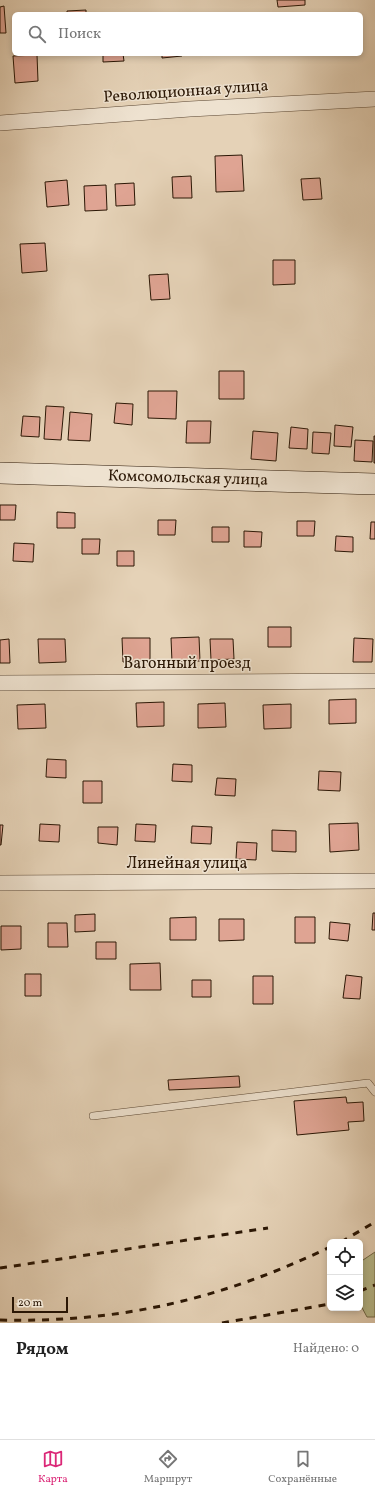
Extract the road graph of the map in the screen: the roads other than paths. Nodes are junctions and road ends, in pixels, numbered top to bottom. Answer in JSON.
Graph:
{"nodes":[{"id":1,"x":375,"y":99,"type":"edge"},
{"id":2,"x":0,"y":122,"type":"edge"},
{"id":3,"x":0,"y":473,"type":"edge"},
{"id":4,"x":375,"y":484,"type":"edge"},
{"id":5,"x":375,"y":681,"type":"edge"},
{"id":6,"x":0,"y":683,"type":"edge"},
{"id":7,"x":375,"y":881,"type":"edge"},
{"id":8,"x":0,"y":883,"type":"edge"},
{"id":9,"x":375,"y":1092,"type":"edge"},
{"id":10,"x":93,"y":1116,"type":"dead end"}],
"edges":[{"from":1,"to":2,"type":"street","name":"Революционная улица"},
{"from":3,"to":4,"type":"main road","name":"Комсомольская улица"},
{"from":5,"to":6,"type":"street","name":"Вагонный проезд"},
{"from":7,"to":8,"type":"street","name":"Линейная улица"},
{"from":9,"to":10,"type":"lane"}]}
